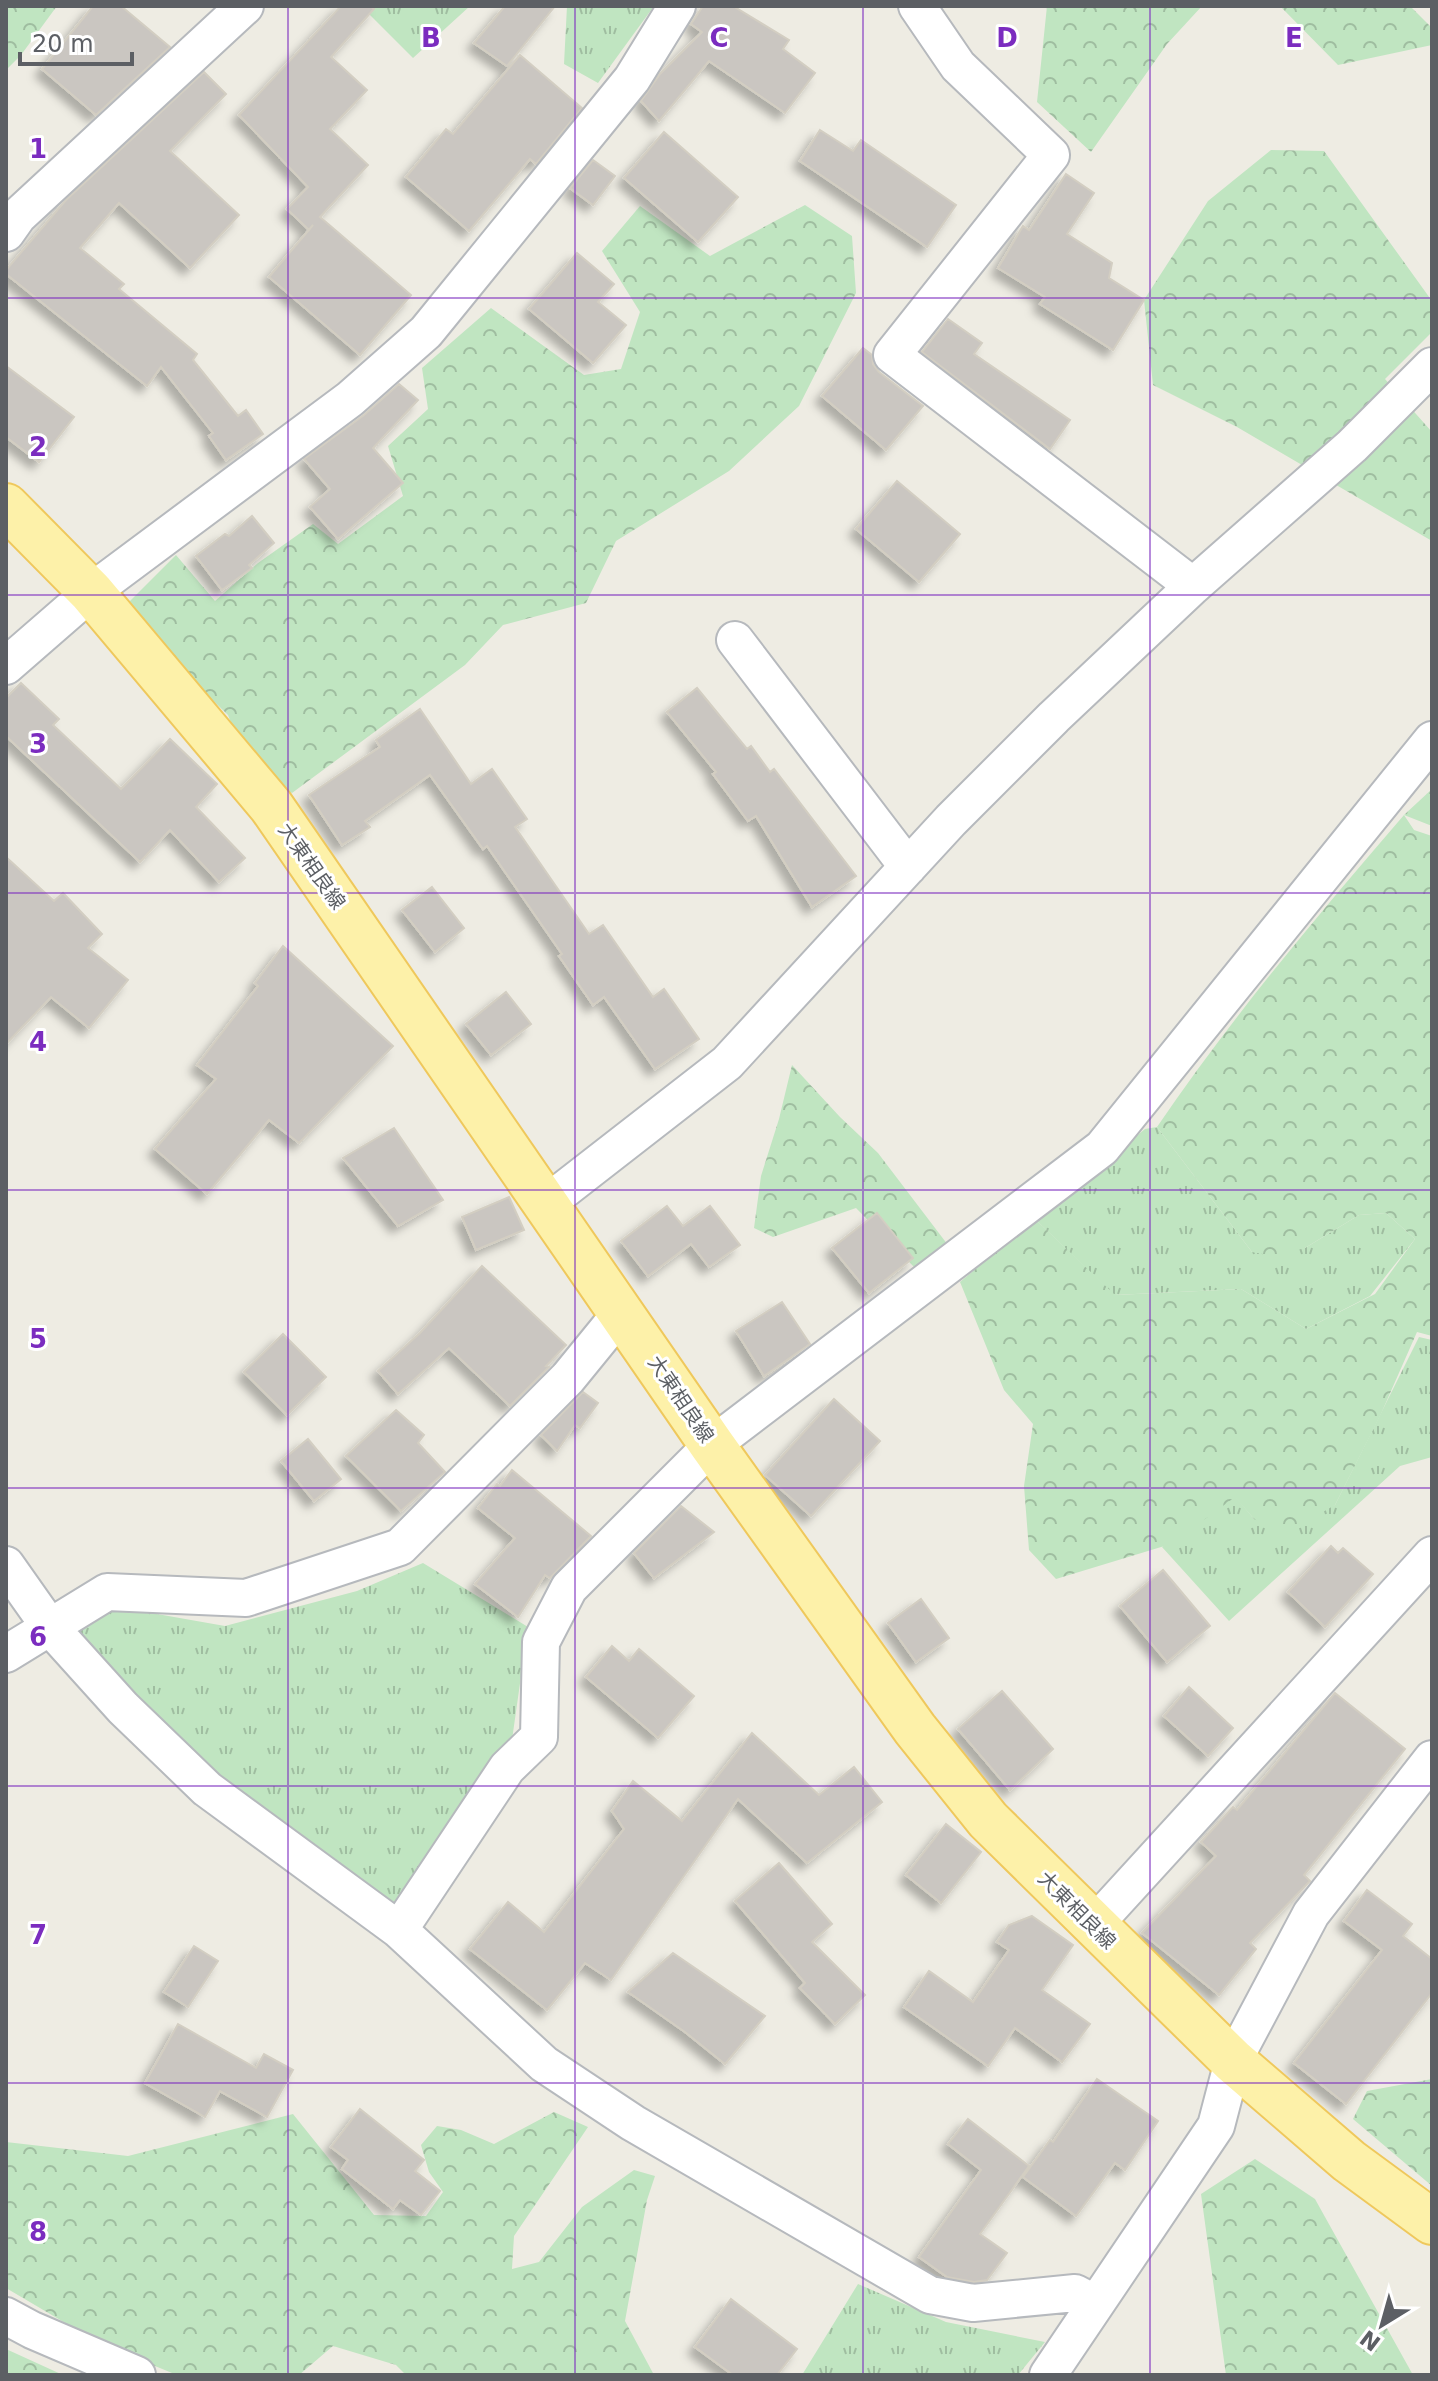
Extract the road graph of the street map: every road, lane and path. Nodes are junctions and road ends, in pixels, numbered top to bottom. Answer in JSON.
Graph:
{"nodes":[{"id":1,"x":245,"y":6,"type":"edge"},
{"id":2,"x":677,"y":6,"type":"edge"},
{"id":3,"x":917,"y":6,"type":"edge"},
{"id":4,"x":6,"y":233,"type":"edge"},
{"id":5,"x":1432,"y":366,"type":"edge"},
{"id":6,"x":6,"y":506,"type":"edge"},
{"id":7,"x":1193,"y":586,"type":"junction"},
{"id":8,"x":91,"y":592,"type":"junction"},
{"id":9,"x":735,"y":640,"type":"dead end"},
{"id":10,"x":6,"y":666,"type":"edge"},
{"id":11,"x":1432,"y":740,"type":"edge"},
{"id":12,"x":908,"y":867,"type":"junction"},
{"id":13,"x":547,"y":1203,"type":"junction"},
{"id":14,"x":621,"y":1313,"type":"junction"},
{"id":15,"x":712,"y":1445,"type":"junction"},
{"id":16,"x":1432,"y":1555,"type":"edge"},
{"id":17,"x":6,"y":1565,"type":"edge"},
{"id":18,"x":49,"y":1626,"type":"junction"},
{"id":19,"x":6,"y":1654,"type":"edge"},
{"id":20,"x":1432,"y":1759,"type":"edge"},
{"id":21,"x":1093,"y":1926,"type":"junction"},
{"id":22,"x":399,"y":1930,"type":"junction"},
{"id":23,"x":1233,"y":2061,"type":"junction"},
{"id":24,"x":1432,"y":2222,"type":"edge"},
{"id":25,"x":1096,"y":2304,"type":"junction"},
{"id":26,"x":6,"y":2316,"type":"edge"},
{"id":27,"x":137,"y":2375,"type":"edge"},
{"id":28,"x":1048,"y":2375,"type":"edge"}],
"edges":[{"from":1,"to":4,"type":"street"},
{"from":2,"to":8,"type":"street"},
{"from":3,"to":7,"type":"street"},
{"from":5,"to":7,"type":"street"},
{"from":6,"to":8,"type":"main road","name":"大東相良線"},
{"from":7,"to":12,"type":"street"},
{"from":8,"to":10,"type":"street"},
{"from":8,"to":13,"type":"main road","name":"大東相良線"},
{"from":9,"to":12,"type":"street"},
{"from":11,"to":15,"type":"street"},
{"from":12,"to":13,"type":"street"},
{"from":13,"to":14,"type":"main road","name":"大東相良線"},
{"from":14,"to":15,"type":"main road","name":"大東相良線"},
{"from":14,"to":18,"type":"street"},
{"from":15,"to":21,"type":"main road","name":"大東相良線"},
{"from":15,"to":22,"type":"street"},
{"from":16,"to":21,"type":"street"},
{"from":17,"to":18,"type":"street"},
{"from":18,"to":19,"type":"street"},
{"from":18,"to":22,"type":"street"},
{"from":20,"to":23,"type":"street"},
{"from":21,"to":23,"type":"main road","name":"大東相良線"},
{"from":22,"to":25,"type":"street"},
{"from":23,"to":24,"type":"main road","name":"大東相良線"},
{"from":23,"to":25,"type":"street"},
{"from":25,"to":28,"type":"street"},
{"from":26,"to":27,"type":"street"}]}
